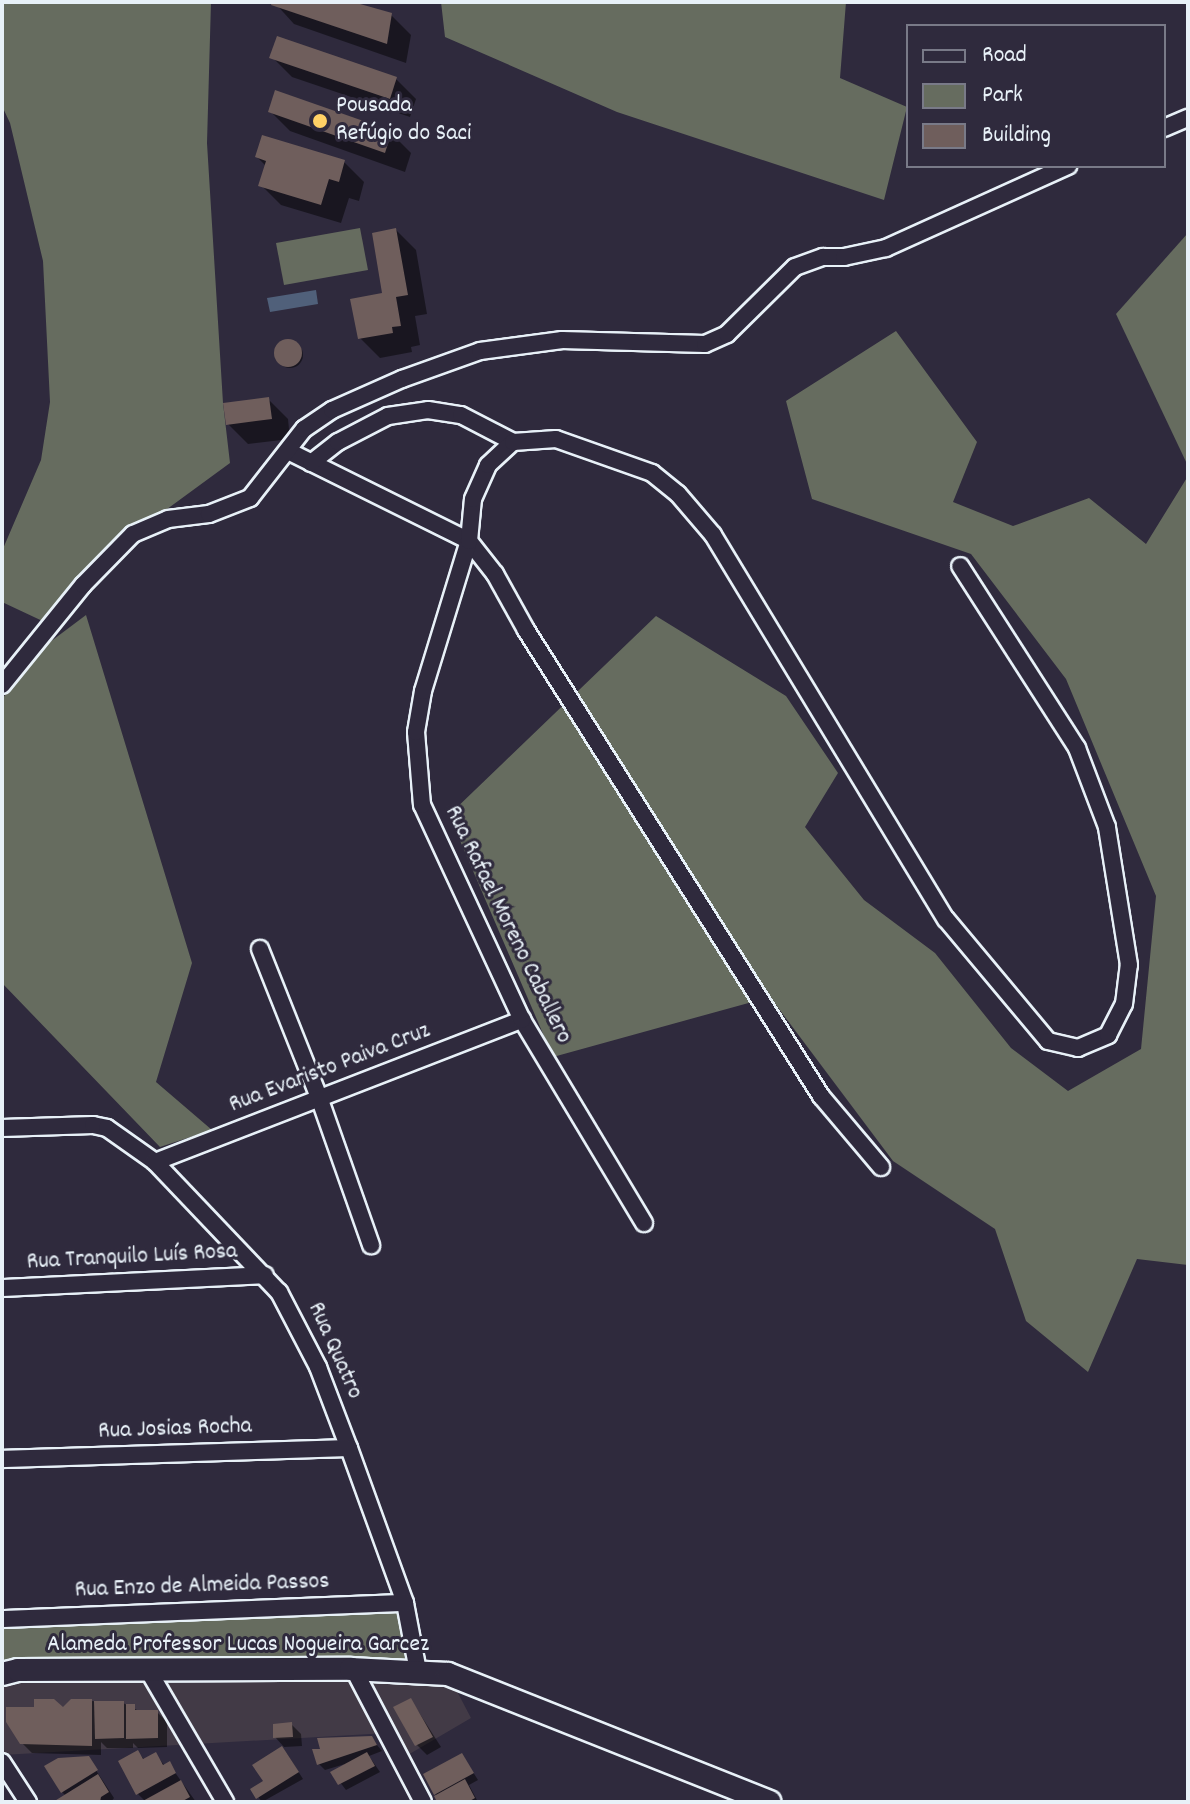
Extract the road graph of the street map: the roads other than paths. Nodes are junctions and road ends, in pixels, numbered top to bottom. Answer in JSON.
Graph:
{"nodes":[{"id":1,"x":1188,"y":118,"type":"edge"},
{"id":2,"x":1166,"y":127,"type":"edge"},
{"id":3,"x":1064,"y":168,"type":"edge"},
{"id":4,"x":513,"y":442,"type":"junction"},
{"id":5,"x":290,"y":452,"type":"junction"},
{"id":6,"x":311,"y":463,"type":"junction"},
{"id":7,"x":469,"y":541,"type":"junction"},
{"id":8,"x":960,"y":566,"type":"dead end"},
{"id":9,"x":2,"y":685,"type":"edge"},
{"id":10,"x":260,"y":949,"type":"dead end"},
{"id":11,"x":522,"y":1020,"type":"junction"},
{"id":12,"x":320,"y":1100,"type":"junction"},
{"id":13,"x":2,"y":1128,"type":"edge"},
{"id":14,"x":155,"y":1162,"type":"junction"},
{"id":15,"x":881,"y":1167,"type":"dead end"},
{"id":16,"x":644,"y":1223,"type":"dead end"},
{"id":17,"x":371,"y":1245,"type":"dead end"},
{"id":18,"x":265,"y":1275,"type":"junction"},
{"id":19,"x":2,"y":1288,"type":"edge"},
{"id":20,"x":349,"y":1448,"type":"junction"},
{"id":21,"x":2,"y":1459,"type":"edge"},
{"id":22,"x":405,"y":1603,"type":"junction"},
{"id":23,"x":2,"y":1619,"type":"edge"},
{"id":24,"x":7,"y":1670,"type":"edge"},
{"id":25,"x":148,"y":1670,"type":"junction"},
{"id":26,"x":354,"y":1670,"type":"junction"},
{"id":27,"x":418,"y":1671,"type":"junction"},
{"id":28,"x":2,"y":1762,"type":"edge"},
{"id":29,"x":28,"y":1802,"type":"edge"},
{"id":30,"x":225,"y":1802,"type":"edge"},
{"id":31,"x":423,"y":1802,"type":"edge"},
{"id":32,"x":769,"y":1802,"type":"edge"}],
"edges":[{"from":1,"to":2,"type":"street"},
{"from":3,"to":5,"type":"street"},
{"from":4,"to":6,"type":"street"},
{"from":4,"to":7,"type":"street","name":"Rua Rafael Moreno Caballero"},
{"from":4,"to":8,"type":"street"},
{"from":5,"to":6,"type":"street"},
{"from":5,"to":9,"type":"street"},
{"from":6,"to":7,"type":"street"},
{"from":7,"to":11,"type":"street","name":"Rua Rafael Moreno Caballero"},
{"from":7,"to":15,"type":"street"},
{"from":10,"to":12,"type":"street"},
{"from":11,"to":12,"type":"street","name":"Rua Evaristo Paiva Cruz"},
{"from":11,"to":16,"type":"street","name":"Rua Rafael Moreno Caballero"},
{"from":12,"to":14,"type":"street","name":"Rua Evaristo Paiva Cruz"},
{"from":12,"to":17,"type":"street"},
{"from":13,"to":14,"type":"street","name":"Rua Quatro"},
{"from":14,"to":18,"type":"street","name":"Rua Quatro"},
{"from":18,"to":19,"type":"street","name":"Rua Tranquilo Luís Rosa"},
{"from":18,"to":20,"type":"street","name":"Rua Quatro"},
{"from":20,"to":21,"type":"street","name":"Rua Josias Rocha"},
{"from":20,"to":22,"type":"street","name":"Rua Quatro"},
{"from":22,"to":23,"type":"street","name":"Rua Enzo de Almeida Passos"},
{"from":22,"to":27,"type":"street","name":"Rua Quatro"},
{"from":24,"to":25,"type":"main road","name":"Alameda Professor Lucas Nogueira Garcez"},
{"from":25,"to":26,"type":"main road","name":"Alameda Professor Lucas Nogueira Garcez"},
{"from":25,"to":30,"type":"street"},
{"from":26,"to":27,"type":"main road","name":"Alameda Professor Lucas Nogueira Garcez"},
{"from":26,"to":31,"type":"street"},
{"from":27,"to":32,"type":"main road","name":"Alameda Professor Lucas Nogueira Garcez"},
{"from":28,"to":29,"type":"street"}]}
